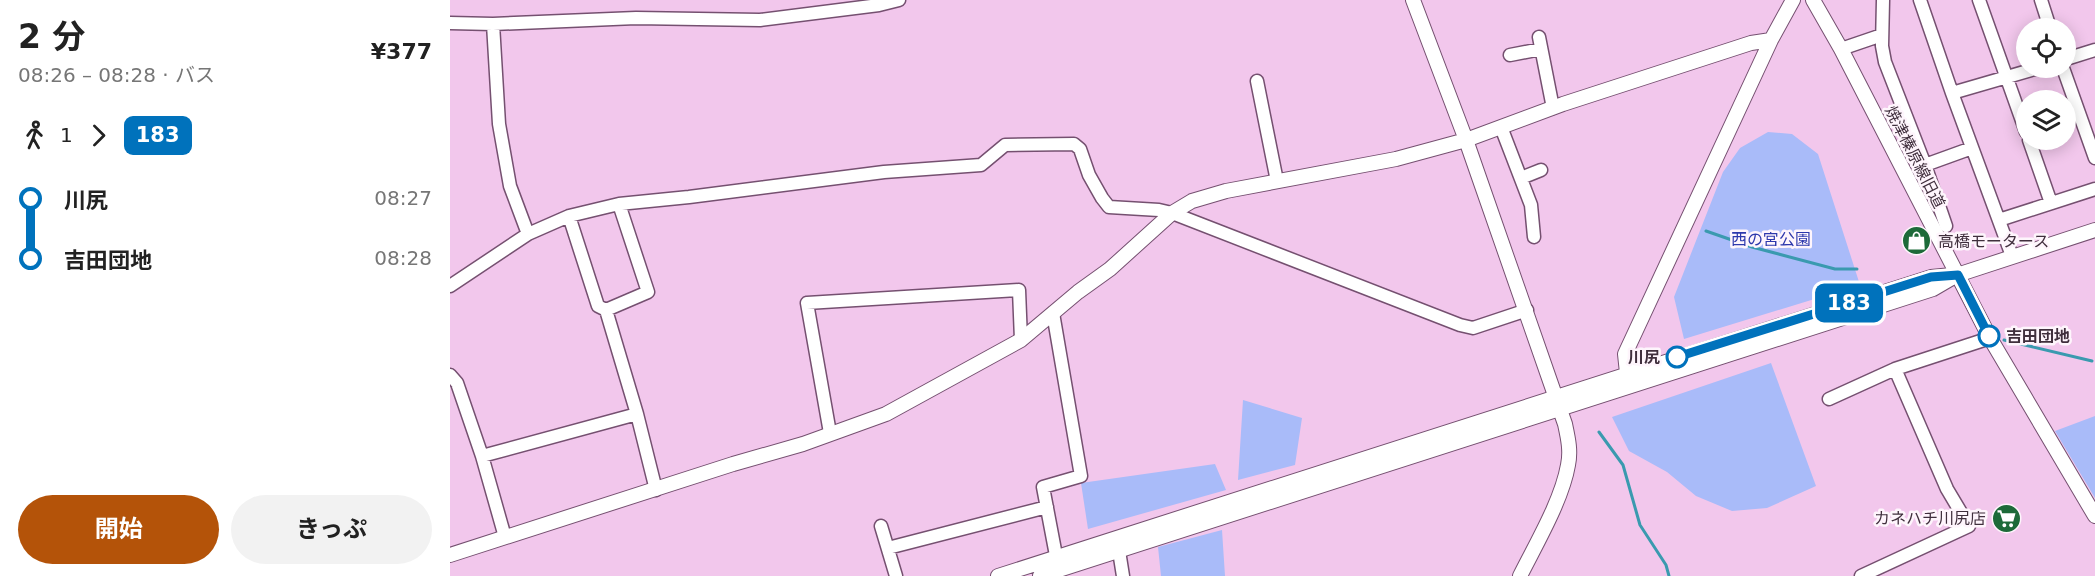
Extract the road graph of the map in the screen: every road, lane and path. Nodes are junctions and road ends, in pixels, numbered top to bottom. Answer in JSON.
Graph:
{"nodes":[{"id":1,"x":899,"y":0,"type":"edge"},
{"id":2,"x":1413,"y":0,"type":"edge"},
{"id":3,"x":1793,"y":0,"type":"edge"},
{"id":4,"x":1813,"y":0,"type":"edge"},
{"id":5,"x":1882,"y":0,"type":"edge"},
{"id":6,"x":1920,"y":0,"type":"edge"},
{"id":7,"x":1979,"y":0,"type":"edge"},
{"id":8,"x":2041,"y":0,"type":"edge"},
{"id":9,"x":2047,"y":18,"type":"edge"},
{"id":10,"x":450,"y":23,"type":"edge"},
{"id":11,"x":494,"y":24,"type":"junction"},
{"id":12,"x":1882,"y":35,"type":"junction"},
{"id":13,"x":1771,"y":40,"type":"junction"},
{"id":14,"x":1841,"y":49,"type":"junction"},
{"id":15,"x":2095,"y":50,"type":"edge"},
{"id":16,"x":1510,"y":55,"type":"dead end"},
{"id":17,"x":2076,"y":56,"type":"edge"},
{"id":18,"x":2016,"y":74,"type":"edge"},
{"id":19,"x":2007,"y":77,"type":"junction"},
{"id":20,"x":2067,"y":78,"type":"edge"},
{"id":21,"x":1257,"y":81,"type":"dead end"},
{"id":22,"x":1952,"y":93,"type":"junction"},
{"id":23,"x":2016,"y":103,"type":"edge"},
{"id":24,"x":1553,"y":108,"type":"junction"},
{"id":25,"x":1501,"y":127,"type":"junction"},
{"id":26,"x":1466,"y":140,"type":"junction"},
{"id":27,"x":1972,"y":148,"type":"junction"},
{"id":28,"x":2032,"y":150,"type":"edge"},
{"id":29,"x":2095,"y":158,"type":"edge"},
{"id":30,"x":1925,"y":165,"type":"junction"},
{"id":31,"x":1541,"y":170,"type":"dead end"},
{"id":32,"x":1521,"y":178,"type":"junction"},
{"id":33,"x":1277,"y":181,"type":"junction"},
{"id":34,"x":2095,"y":189,"type":"edge"},
{"id":35,"x":2051,"y":203,"type":"junction"},
{"id":36,"x":619,"y":204,"type":"junction"},
{"id":37,"x":1172,"y":213,"type":"junction"},
{"id":38,"x":569,"y":216,"type":"junction"},
{"id":39,"x":1999,"y":220,"type":"junction"},
{"id":40,"x":1946,"y":226,"type":"dead end"},
{"id":41,"x":2095,"y":230,"type":"edge"},
{"id":42,"x":528,"y":234,"type":"junction"},
{"id":43,"x":1534,"y":237,"type":"dead end"},
{"id":44,"x":2012,"y":256,"type":"junction"},
{"id":45,"x":1958,"y":275,"type":"junction"},
{"id":46,"x":450,"y":286,"type":"edge"},
{"id":47,"x":606,"y":310,"type":"junction"},
{"id":48,"x":1527,"y":310,"type":"junction"},
{"id":49,"x":1053,"y":313,"type":"junction"},
{"id":50,"x":1990,"y":338,"type":"junction"},
{"id":51,"x":1021,"y":340,"type":"junction"},
{"id":52,"x":1895,"y":369,"type":"junction"},
{"id":53,"x":1627,"y":373,"type":"junction"},
{"id":54,"x":450,"y":375,"type":"edge"},
{"id":55,"x":1829,"y":399,"type":"dead end"},
{"id":56,"x":1558,"y":403,"type":"junction"},
{"id":57,"x":637,"y":414,"type":"junction"},
{"id":58,"x":830,"y":433,"type":"junction"},
{"id":59,"x":482,"y":456,"type":"junction"},
{"id":60,"x":656,"y":490,"type":"junction"},
{"id":61,"x":1047,"y":507,"type":"junction"},
{"id":62,"x":2095,"y":516,"type":"edge"},
{"id":63,"x":881,"y":526,"type":"dead end"},
{"id":64,"x":505,"y":537,"type":"junction"},
{"id":65,"x":888,"y":548,"type":"junction"},
{"id":66,"x":1119,"y":551,"type":"junction"},
{"id":67,"x":450,"y":555,"type":"edge"},
{"id":68,"x":1058,"y":568,"type":"edge"},
{"id":69,"x":896,"y":576,"type":"edge"},
{"id":70,"x":998,"y":576,"type":"edge"},
{"id":71,"x":1040,"y":576,"type":"edge"},
{"id":72,"x":1123,"y":576,"type":"edge"},
{"id":73,"x":1520,"y":576,"type":"edge"},
{"id":74,"x":1861,"y":576,"type":"edge"}],
"edges":[{"from":1,"to":11,"type":"street"},
{"from":2,"to":26,"type":"street"},
{"from":3,"to":13,"type":"street"},
{"from":4,"to":14,"type":"street","name":"焼津榛原線旧道"},
{"from":5,"to":12,"type":"street"},
{"from":6,"to":22,"type":"street"},
{"from":7,"to":19,"type":"street"},
{"from":8,"to":9,"type":"street"},
{"from":10,"to":11,"type":"street"},
{"from":11,"to":42,"type":"street"},
{"from":12,"to":14,"type":"street"},
{"from":12,"to":30,"type":"street"},
{"from":13,"to":24,"type":"street"},
{"from":13,"to":53,"type":"street"},
{"from":14,"to":45,"type":"street","name":"焼津榛原線旧道"},
{"from":15,"to":17,"type":"street"},
{"from":16,"to":24,"type":"street"},
{"from":18,"to":19,"type":"street"},
{"from":19,"to":22,"type":"street"},
{"from":19,"to":23,"type":"street"},
{"from":20,"to":29,"type":"street"},
{"from":21,"to":33,"type":"street"},
{"from":22,"to":27,"type":"street"},
{"from":24,"to":25,"type":"street"},
{"from":25,"to":26,"type":"street"},
{"from":25,"to":32,"type":"street"},
{"from":26,"to":33,"type":"street"},
{"from":26,"to":48,"type":"street"},
{"from":27,"to":30,"type":"street"},
{"from":27,"to":39,"type":"street"},
{"from":28,"to":35,"type":"street"},
{"from":30,"to":40,"type":"street"},
{"from":31,"to":32,"type":"street"},
{"from":32,"to":43,"type":"street"},
{"from":33,"to":37,"type":"street"},
{"from":34,"to":35,"type":"street"},
{"from":35,"to":39,"type":"street"},
{"from":36,"to":37,"type":"street"},
{"from":36,"to":38,"type":"street"},
{"from":36,"to":47,"type":"street"},
{"from":37,"to":48,"type":"street"},
{"from":37,"to":49,"type":"street"},
{"from":38,"to":42,"type":"street"},
{"from":38,"to":47,"type":"street"},
{"from":39,"to":44,"type":"street"},
{"from":41,"to":44,"type":"street"},
{"from":42,"to":46,"type":"street"},
{"from":44,"to":45,"type":"street"},
{"from":45,"to":50,"type":"street","name":"焼津榛原線旧道"},
{"from":45,"to":53,"type":"street"},
{"from":45,"to":56,"type":"street"},
{"from":47,"to":57,"type":"street"},
{"from":48,"to":56,"type":"street"},
{"from":49,"to":51,"type":"street"},
{"from":49,"to":61,"type":"street"},
{"from":50,"to":52,"type":"street"},
{"from":50,"to":62,"type":"street","name":"焼津榛原線旧道"},
{"from":51,"to":58,"type":"street"},
{"from":51,"to":58,"type":"street"},
{"from":52,"to":55,"type":"street"},
{"from":52,"to":74,"type":"street"},
{"from":53,"to":56,"type":"street"},
{"from":54,"to":59,"type":"street"},
{"from":56,"to":66,"type":"street"},
{"from":56,"to":68,"type":"street"},
{"from":56,"to":73,"type":"street"},
{"from":57,"to":59,"type":"street"},
{"from":57,"to":60,"type":"street"},
{"from":58,"to":60,"type":"street"},
{"from":59,"to":64,"type":"street"},
{"from":60,"to":64,"type":"street"},
{"from":61,"to":65,"type":"street"},
{"from":61,"to":68,"type":"street"},
{"from":63,"to":65,"type":"street"},
{"from":64,"to":67,"type":"street"},
{"from":65,"to":69,"type":"street"},
{"from":66,"to":68,"type":"street"},
{"from":66,"to":72,"type":"street"},
{"from":68,"to":70,"type":"street"},
{"from":68,"to":71,"type":"street"}]}
